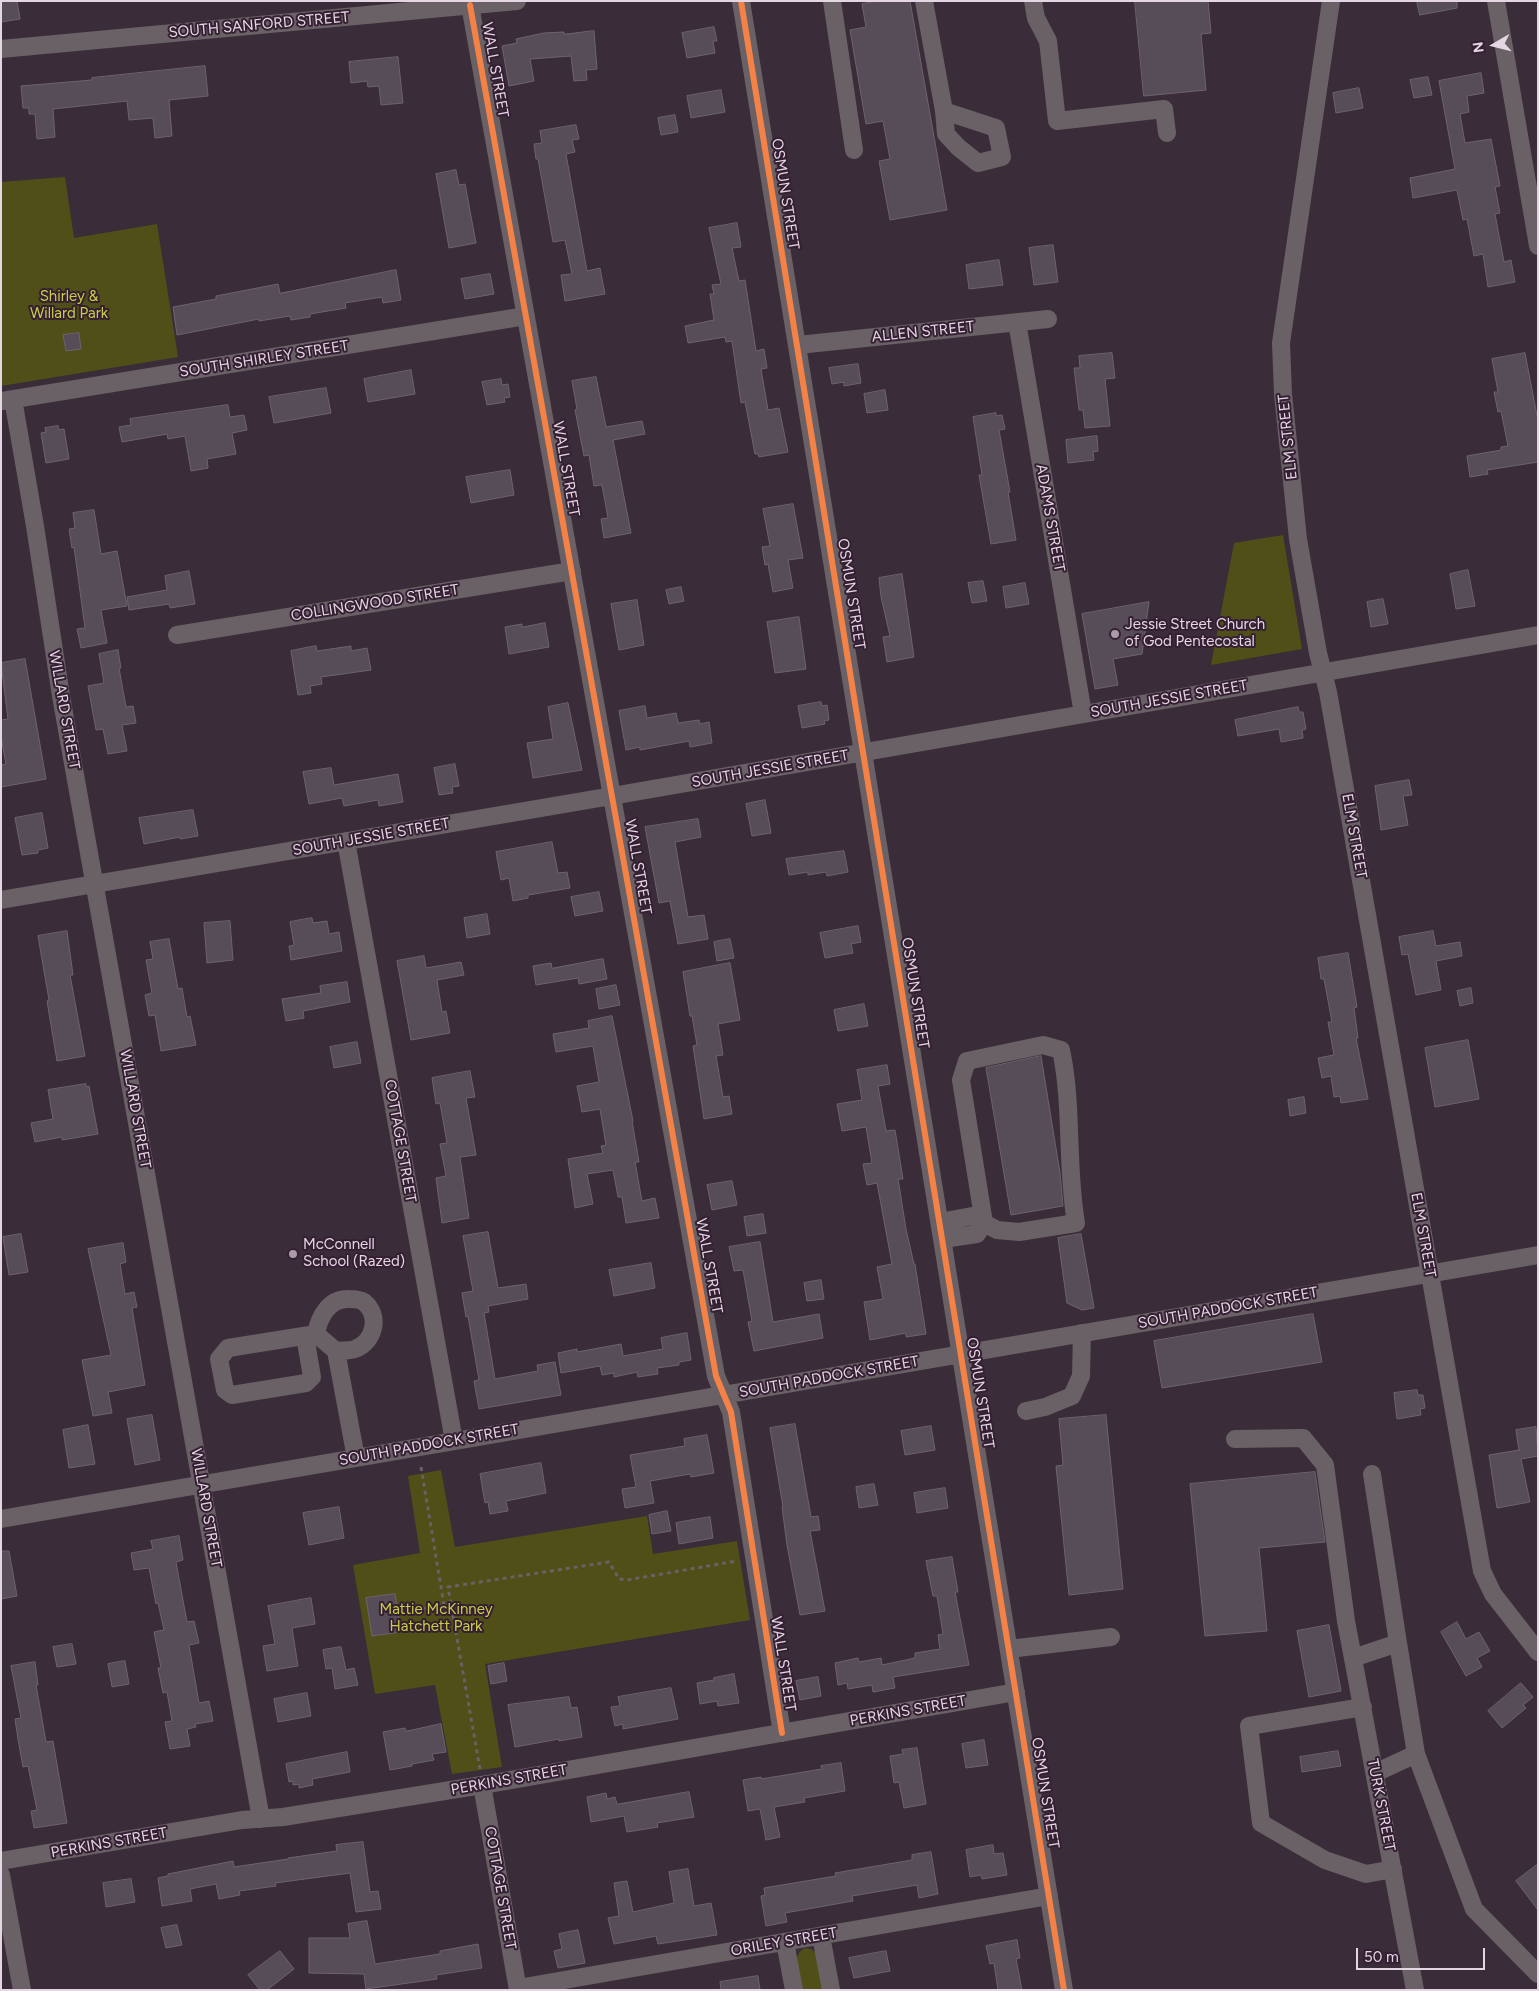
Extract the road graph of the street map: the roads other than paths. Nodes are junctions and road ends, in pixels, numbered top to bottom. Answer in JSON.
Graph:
{"nodes":[{"id":1,"x":517,"y":1,"type":"edge"},
{"id":2,"x":741,"y":1,"type":"edge"},
{"id":3,"x":832,"y":1,"type":"edge"},
{"id":4,"x":924,"y":1,"type":"edge"},
{"id":5,"x":1033,"y":1,"type":"edge"},
{"id":6,"x":1331,"y":1,"type":"edge"},
{"id":7,"x":1496,"y":1,"type":"edge"},
{"id":8,"x":470,"y":5,"type":"junction"},
{"id":9,"x":1,"y":49,"type":"edge"},
{"id":10,"x":944,"y":111,"type":"dead end"},
{"id":11,"x":1167,"y":133,"type":"dead end"},
{"id":12,"x":854,"y":150,"type":"dead end"},
{"id":13,"x":1538,"y":246,"type":"edge"},
{"id":14,"x":526,"y":316,"type":"junction"},
{"id":15,"x":1048,"y":319,"type":"dead end"},
{"id":16,"x":1017,"y":322,"type":"junction"},
{"id":17,"x":798,"y":345,"type":"junction"},
{"id":18,"x":7,"y":400,"type":"edge"},
{"id":19,"x":572,"y":571,"type":"junction"},
{"id":20,"x":178,"y":634,"type":"dead end"},
{"id":21,"x":1538,"y":635,"type":"edge"},
{"id":22,"x":1324,"y":672,"type":"junction"},
{"id":23,"x":1083,"y":714,"type":"junction"},
{"id":24,"x":864,"y":752,"type":"junction"},
{"id":25,"x":612,"y":796,"type":"junction"},
{"id":26,"x":346,"y":841,"type":"junction"},
{"id":27,"x":95,"y":884,"type":"junction"},
{"id":28,"x":1,"y":900,"type":"edge"},
{"id":29,"x":984,"y":1223,"type":"junction"},
{"id":30,"x":941,"y":1230,"type":"junction"},
{"id":31,"x":1538,"y":1255,"type":"edge"},
{"id":32,"x":1430,"y":1274,"type":"junction"},
{"id":33,"x":1082,"y":1333,"type":"junction"},
{"id":34,"x":310,"y":1335,"type":"junction"},
{"id":35,"x":336,"y":1351,"type":"junction"},
{"id":36,"x":961,"y":1354,"type":"junction"},
{"id":37,"x":724,"y":1395,"type":"junction"},
{"id":38,"x":1026,"y":1411,"type":"dead end"},
{"id":39,"x":1235,"y":1439,"type":"dead end"},
{"id":40,"x":454,"y":1441,"type":"junction"},
{"id":41,"x":356,"y":1458,"type":"junction"},
{"id":42,"x":1372,"y":1474,"type":"dead end"},
{"id":43,"x":202,"y":1484,"type":"junction"},
{"id":44,"x":1,"y":1519,"type":"edge"},
{"id":45,"x":1111,"y":1637,"type":"dead end"},
{"id":46,"x":1398,"y":1643,"type":"junction"},
{"id":47,"x":1009,"y":1649,"type":"junction"},
{"id":48,"x":1538,"y":1652,"type":"edge"},
{"id":49,"x":1353,"y":1658,"type":"junction"},
{"id":50,"x":1016,"y":1692,"type":"junction"},
{"id":51,"x":1363,"y":1707,"type":"junction"},
{"id":52,"x":782,"y":1733,"type":"junction"},
{"id":53,"x":1416,"y":1754,"type":"junction"},
{"id":54,"x":1375,"y":1773,"type":"junction"},
{"id":55,"x":481,"y":1778,"type":"junction"},
{"id":56,"x":261,"y":1819,"type":"junction"},
{"id":57,"x":1,"y":1862,"type":"edge"},
{"id":58,"x":1392,"y":1869,"type":"junction"},
{"id":59,"x":1,"y":1875,"type":"edge"},
{"id":60,"x":1049,"y":1896,"type":"junction"},
{"id":61,"x":821,"y":1936,"type":"junction"},
{"id":62,"x":785,"y":1942,"type":"junction"},
{"id":63,"x":1538,"y":1974,"type":"edge"},
{"id":64,"x":518,"y":1989,"type":"edge"},
{"id":65,"x":22,"y":1990,"type":"edge"},
{"id":66,"x":794,"y":1990,"type":"edge"},
{"id":67,"x":831,"y":1990,"type":"edge"},
{"id":68,"x":1064,"y":1990,"type":"edge"},
{"id":69,"x":1415,"y":1990,"type":"edge"}],
"edges":[{"from":1,"to":8,"type":"street","name":"SOUTH SANFORD STREET"},
{"from":2,"to":17,"type":"street","name":"OSMUN STREET"},
{"from":3,"to":12,"type":"street"},
{"from":4,"to":10,"type":"street"},
{"from":5,"to":11,"type":"street"},
{"from":6,"to":22,"type":"street","name":"ELM STREET"},
{"from":7,"to":13,"type":"street"},
{"from":8,"to":9,"type":"street","name":"SOUTH SANFORD STREET"},
{"from":8,"to":14,"type":"street","name":"WALL STREET"},
{"from":14,"to":18,"type":"street","name":"SOUTH SHIRLEY STREET"},
{"from":14,"to":19,"type":"street","name":"WALL STREET"},
{"from":15,"to":16,"type":"street","name":"ALLEN STREET"},
{"from":16,"to":17,"type":"street","name":"ALLEN STREET"},
{"from":16,"to":23,"type":"street","name":"ADAMS STREET"},
{"from":17,"to":24,"type":"street","name":"OSMUN STREET"},
{"from":18,"to":27,"type":"street","name":"WILLARD STREET"},
{"from":19,"to":20,"type":"street","name":"COLLINGWOOD STREET"},
{"from":19,"to":25,"type":"street","name":"WALL STREET"},
{"from":21,"to":22,"type":"street","name":"SOUTH JESSIE STREET"},
{"from":22,"to":23,"type":"street","name":"SOUTH JESSIE STREET"},
{"from":22,"to":32,"type":"street","name":"ELM STREET"},
{"from":23,"to":24,"type":"street","name":"SOUTH JESSIE STREET"},
{"from":24,"to":25,"type":"street","name":"SOUTH JESSIE STREET"},
{"from":24,"to":30,"type":"street","name":"OSMUN STREET"},
{"from":25,"to":26,"type":"street","name":"SOUTH JESSIE STREET"},
{"from":25,"to":37,"type":"street","name":"WALL STREET"},
{"from":26,"to":27,"type":"street","name":"SOUTH JESSIE STREET"},
{"from":26,"to":40,"type":"street","name":"COTTAGE STREET"},
{"from":27,"to":28,"type":"street","name":"SOUTH JESSIE STREET"},
{"from":27,"to":43,"type":"street","name":"WILLARD STREET"},
{"from":29,"to":29,"type":"street"},
{"from":29,"to":30,"type":"street"},
{"from":30,"to":36,"type":"street","name":"OSMUN STREET"},
{"from":31,"to":32,"type":"street","name":"SOUTH PADDOCK STREET"},
{"from":32,"to":33,"type":"street","name":"SOUTH PADDOCK STREET"},
{"from":32,"to":48,"type":"street","name":"ELM STREET"},
{"from":33,"to":36,"type":"street","name":"SOUTH PADDOCK STREET"},
{"from":33,"to":38,"type":"street"},
{"from":34,"to":34,"type":"street"},
{"from":34,"to":35,"type":"street"},
{"from":34,"to":35,"type":"street"},
{"from":35,"to":41,"type":"street"},
{"from":36,"to":37,"type":"street","name":"SOUTH PADDOCK STREET"},
{"from":36,"to":47,"type":"street","name":"OSMUN STREET"},
{"from":37,"to":40,"type":"street","name":"SOUTH PADDOCK STREET"},
{"from":37,"to":52,"type":"street","name":"WALL STREET"},
{"from":39,"to":49,"type":"street","name":"TURK STREET"},
{"from":40,"to":41,"type":"street","name":"SOUTH PADDOCK STREET"},
{"from":41,"to":43,"type":"street","name":"SOUTH PADDOCK STREET"},
{"from":42,"to":46,"type":"street"},
{"from":43,"to":44,"type":"street","name":"SOUTH PADDOCK STREET"},
{"from":43,"to":56,"type":"street","name":"WILLARD STREET"},
{"from":45,"to":47,"type":"street"},
{"from":46,"to":49,"type":"street"},
{"from":46,"to":53,"type":"street"},
{"from":47,"to":50,"type":"street","name":"OSMUN STREET"},
{"from":49,"to":51,"type":"street","name":"TURK STREET"},
{"from":50,"to":52,"type":"street","name":"PERKINS STREET"},
{"from":50,"to":60,"type":"street","name":"OSMUN STREET"},
{"from":51,"to":54,"type":"street","name":"TURK STREET"},
{"from":51,"to":58,"type":"street"},
{"from":52,"to":55,"type":"street","name":"PERKINS STREET"},
{"from":53,"to":54,"type":"street"},
{"from":53,"to":63,"type":"street"},
{"from":54,"to":58,"type":"street","name":"TURK STREET"},
{"from":55,"to":56,"type":"street","name":"PERKINS STREET"},
{"from":55,"to":64,"type":"street","name":"COTTAGE STREET"},
{"from":56,"to":57,"type":"street","name":"PERKINS STREET"},
{"from":58,"to":69,"type":"street","name":"TURK STREET"},
{"from":59,"to":65,"type":"street"},
{"from":60,"to":61,"type":"street","name":"ORILEY STREET"},
{"from":60,"to":68,"type":"street","name":"OSMUN STREET"},
{"from":61,"to":62,"type":"street","name":"ORILEY STREET"},
{"from":61,"to":67,"type":"street"},
{"from":62,"to":64,"type":"street","name":"ORILEY STREET"},
{"from":62,"to":66,"type":"street"}]}
